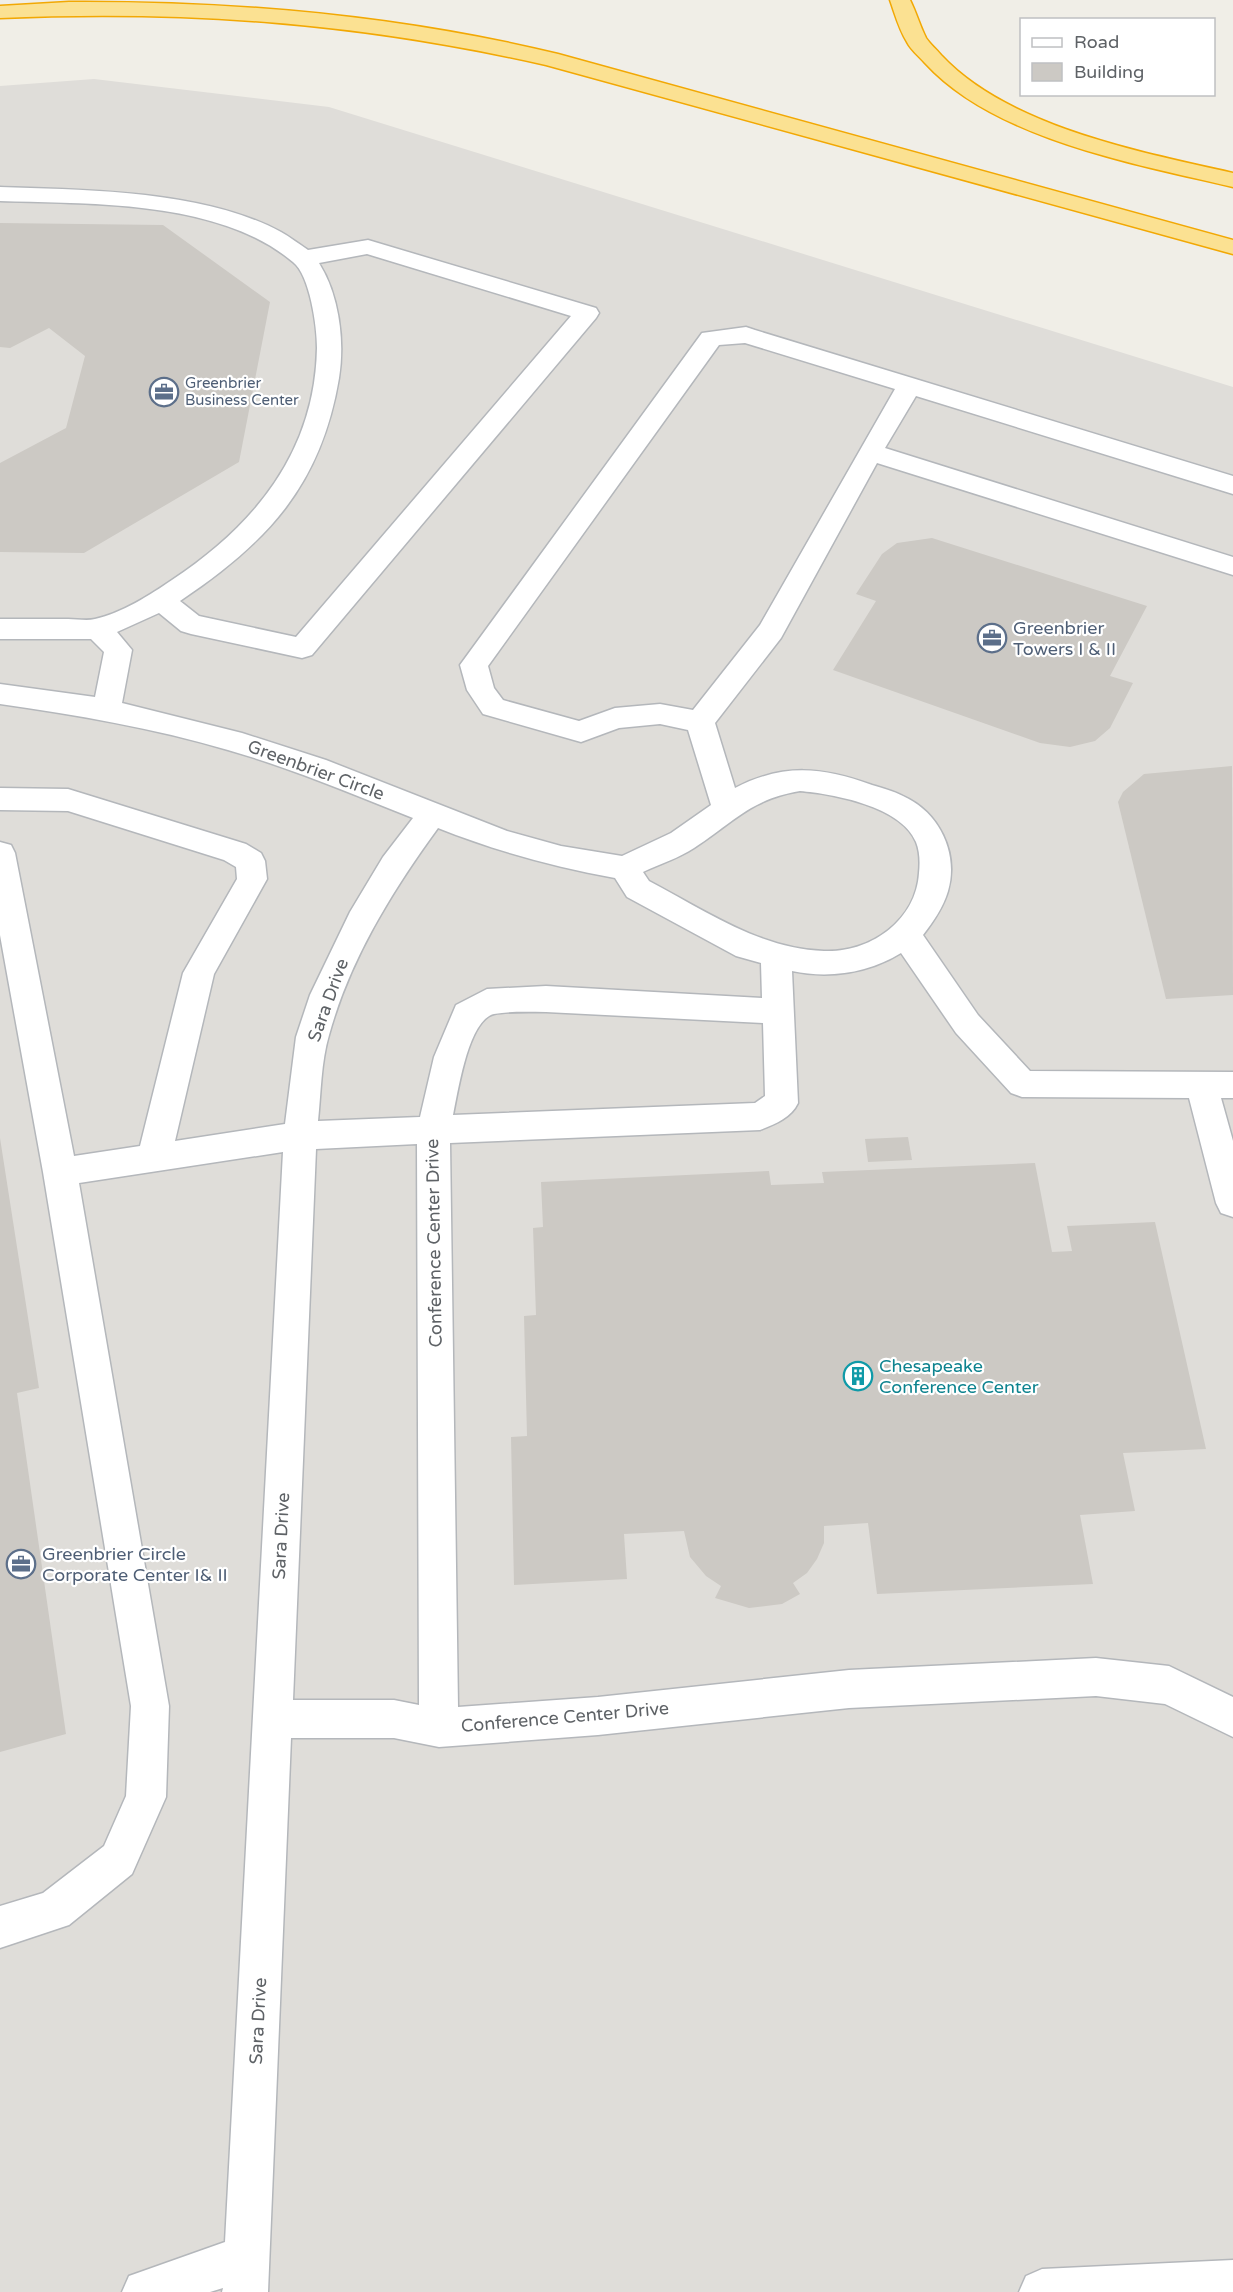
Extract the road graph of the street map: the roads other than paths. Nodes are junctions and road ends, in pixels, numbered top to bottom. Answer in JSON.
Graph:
{"nodes":[{"id":1,"x":22,"y":0,"type":"edge"},
{"id":2,"x":900,"y":0,"type":"edge"},
{"id":3,"x":0,"y":3,"type":"edge"},
{"id":4,"x":0,"y":12,"type":"edge"},
{"id":5,"x":1233,"y":180,"type":"edge"},
{"id":6,"x":0,"y":194,"type":"edge"},
{"id":7,"x":1233,"y":247,"type":"edge"},
{"id":8,"x":304,"y":258,"type":"junction"},
{"id":9,"x":910,"y":385,"type":"junction"},
{"id":10,"x":870,"y":452,"type":"junction"},
{"id":11,"x":1233,"y":485,"type":"edge"},
{"id":12,"x":1233,"y":566,"type":"edge"},
{"id":13,"x":160,"y":600,"type":"junction"},
{"id":14,"x":0,"y":629,"type":"edge"},
{"id":15,"x":98,"y":629,"type":"junction"},
{"id":16,"x":0,"y":694,"type":"edge"},
{"id":17,"x":106,"y":710,"type":"junction"},
{"id":18,"x":700,"y":722,"type":"junction"},
{"id":19,"x":0,"y":799,"type":"edge"},
{"id":20,"x":727,"y":809,"type":"junction"},
{"id":21,"x":433,"y":812,"type":"junction"},
{"id":22,"x":0,"y":853,"type":"edge"},
{"id":23,"x":625,"y":868,"type":"junction"},
{"id":24,"x":906,"y":935,"type":"junction"},
{"id":25,"x":777,"y":955,"type":"junction"},
{"id":26,"x":778,"y":1011,"type":"junction"},
{"id":27,"x":1218,"y":1085,"type":"edge"},
{"id":28,"x":433,"y":1130,"type":"junction"},
{"id":29,"x":300,"y":1136,"type":"junction"},
{"id":30,"x":154,"y":1158,"type":"junction"},
{"id":31,"x":60,"y":1172,"type":"junction"},
{"id":32,"x":1233,"y":1203,"type":"edge"},
{"id":33,"x":1233,"y":1718,"type":"edge"},
{"id":34,"x":272,"y":1719,"type":"junction"},
{"id":35,"x":439,"y":1728,"type":"junction"},
{"id":36,"x":0,"y":1927,"type":"edge"},
{"id":37,"x":246,"y":2275,"type":"edge"},
{"id":38,"x":1233,"y":2282,"type":"edge"},
{"id":39,"x":145,"y":2292,"type":"edge"},
{"id":40,"x":1042,"y":2292,"type":"edge"}],
"edges":[{"from":1,"to":3,"type":"highway"},
{"from":2,"to":5,"type":"highway"},
{"from":4,"to":7,"type":"highway"},
{"from":6,"to":8,"type":"street"},
{"from":8,"to":13,"type":"street"},
{"from":8,"to":13,"type":"street"},
{"from":9,"to":10,"type":"street"},
{"from":9,"to":11,"type":"street"},
{"from":9,"to":18,"type":"street"},
{"from":10,"to":12,"type":"street"},
{"from":10,"to":18,"type":"street"},
{"from":13,"to":15,"type":"street"},
{"from":14,"to":15,"type":"street"},
{"from":15,"to":17,"type":"street"},
{"from":16,"to":17,"type":"street","name":"Greenbrier Circle"},
{"from":17,"to":21,"type":"street","name":"Greenbrier Circle"},
{"from":18,"to":20,"type":"street"},
{"from":19,"to":30,"type":"street"},
{"from":20,"to":23,"type":"street"},
{"from":20,"to":24,"type":"street"},
{"from":21,"to":23,"type":"street","name":"Greenbrier Circle"},
{"from":21,"to":29,"type":"street","name":"Sara Drive"},
{"from":22,"to":31,"type":"street"},
{"from":23,"to":25,"type":"street"},
{"from":24,"to":25,"type":"street"},
{"from":24,"to":27,"type":"street"},
{"from":25,"to":26,"type":"street"},
{"from":26,"to":28,"type":"street"},
{"from":26,"to":28,"type":"street"},
{"from":27,"to":32,"type":"street"},
{"from":28,"to":29,"type":"street","name":"Conference Center Drive"},
{"from":28,"to":35,"type":"street","name":"Conference Center Drive"},
{"from":29,"to":30,"type":"street","name":"Conference Center Drive"},
{"from":29,"to":34,"type":"street","name":"Sara Drive"},
{"from":30,"to":31,"type":"street","name":"Conference Center Drive"},
{"from":31,"to":36,"type":"street"},
{"from":33,"to":35,"type":"street","name":"Conference Center Drive"},
{"from":34,"to":35,"type":"street"},
{"from":34,"to":37,"type":"street","name":"Sara Drive"},
{"from":37,"to":39,"type":"street"},
{"from":38,"to":40,"type":"street"}]}
